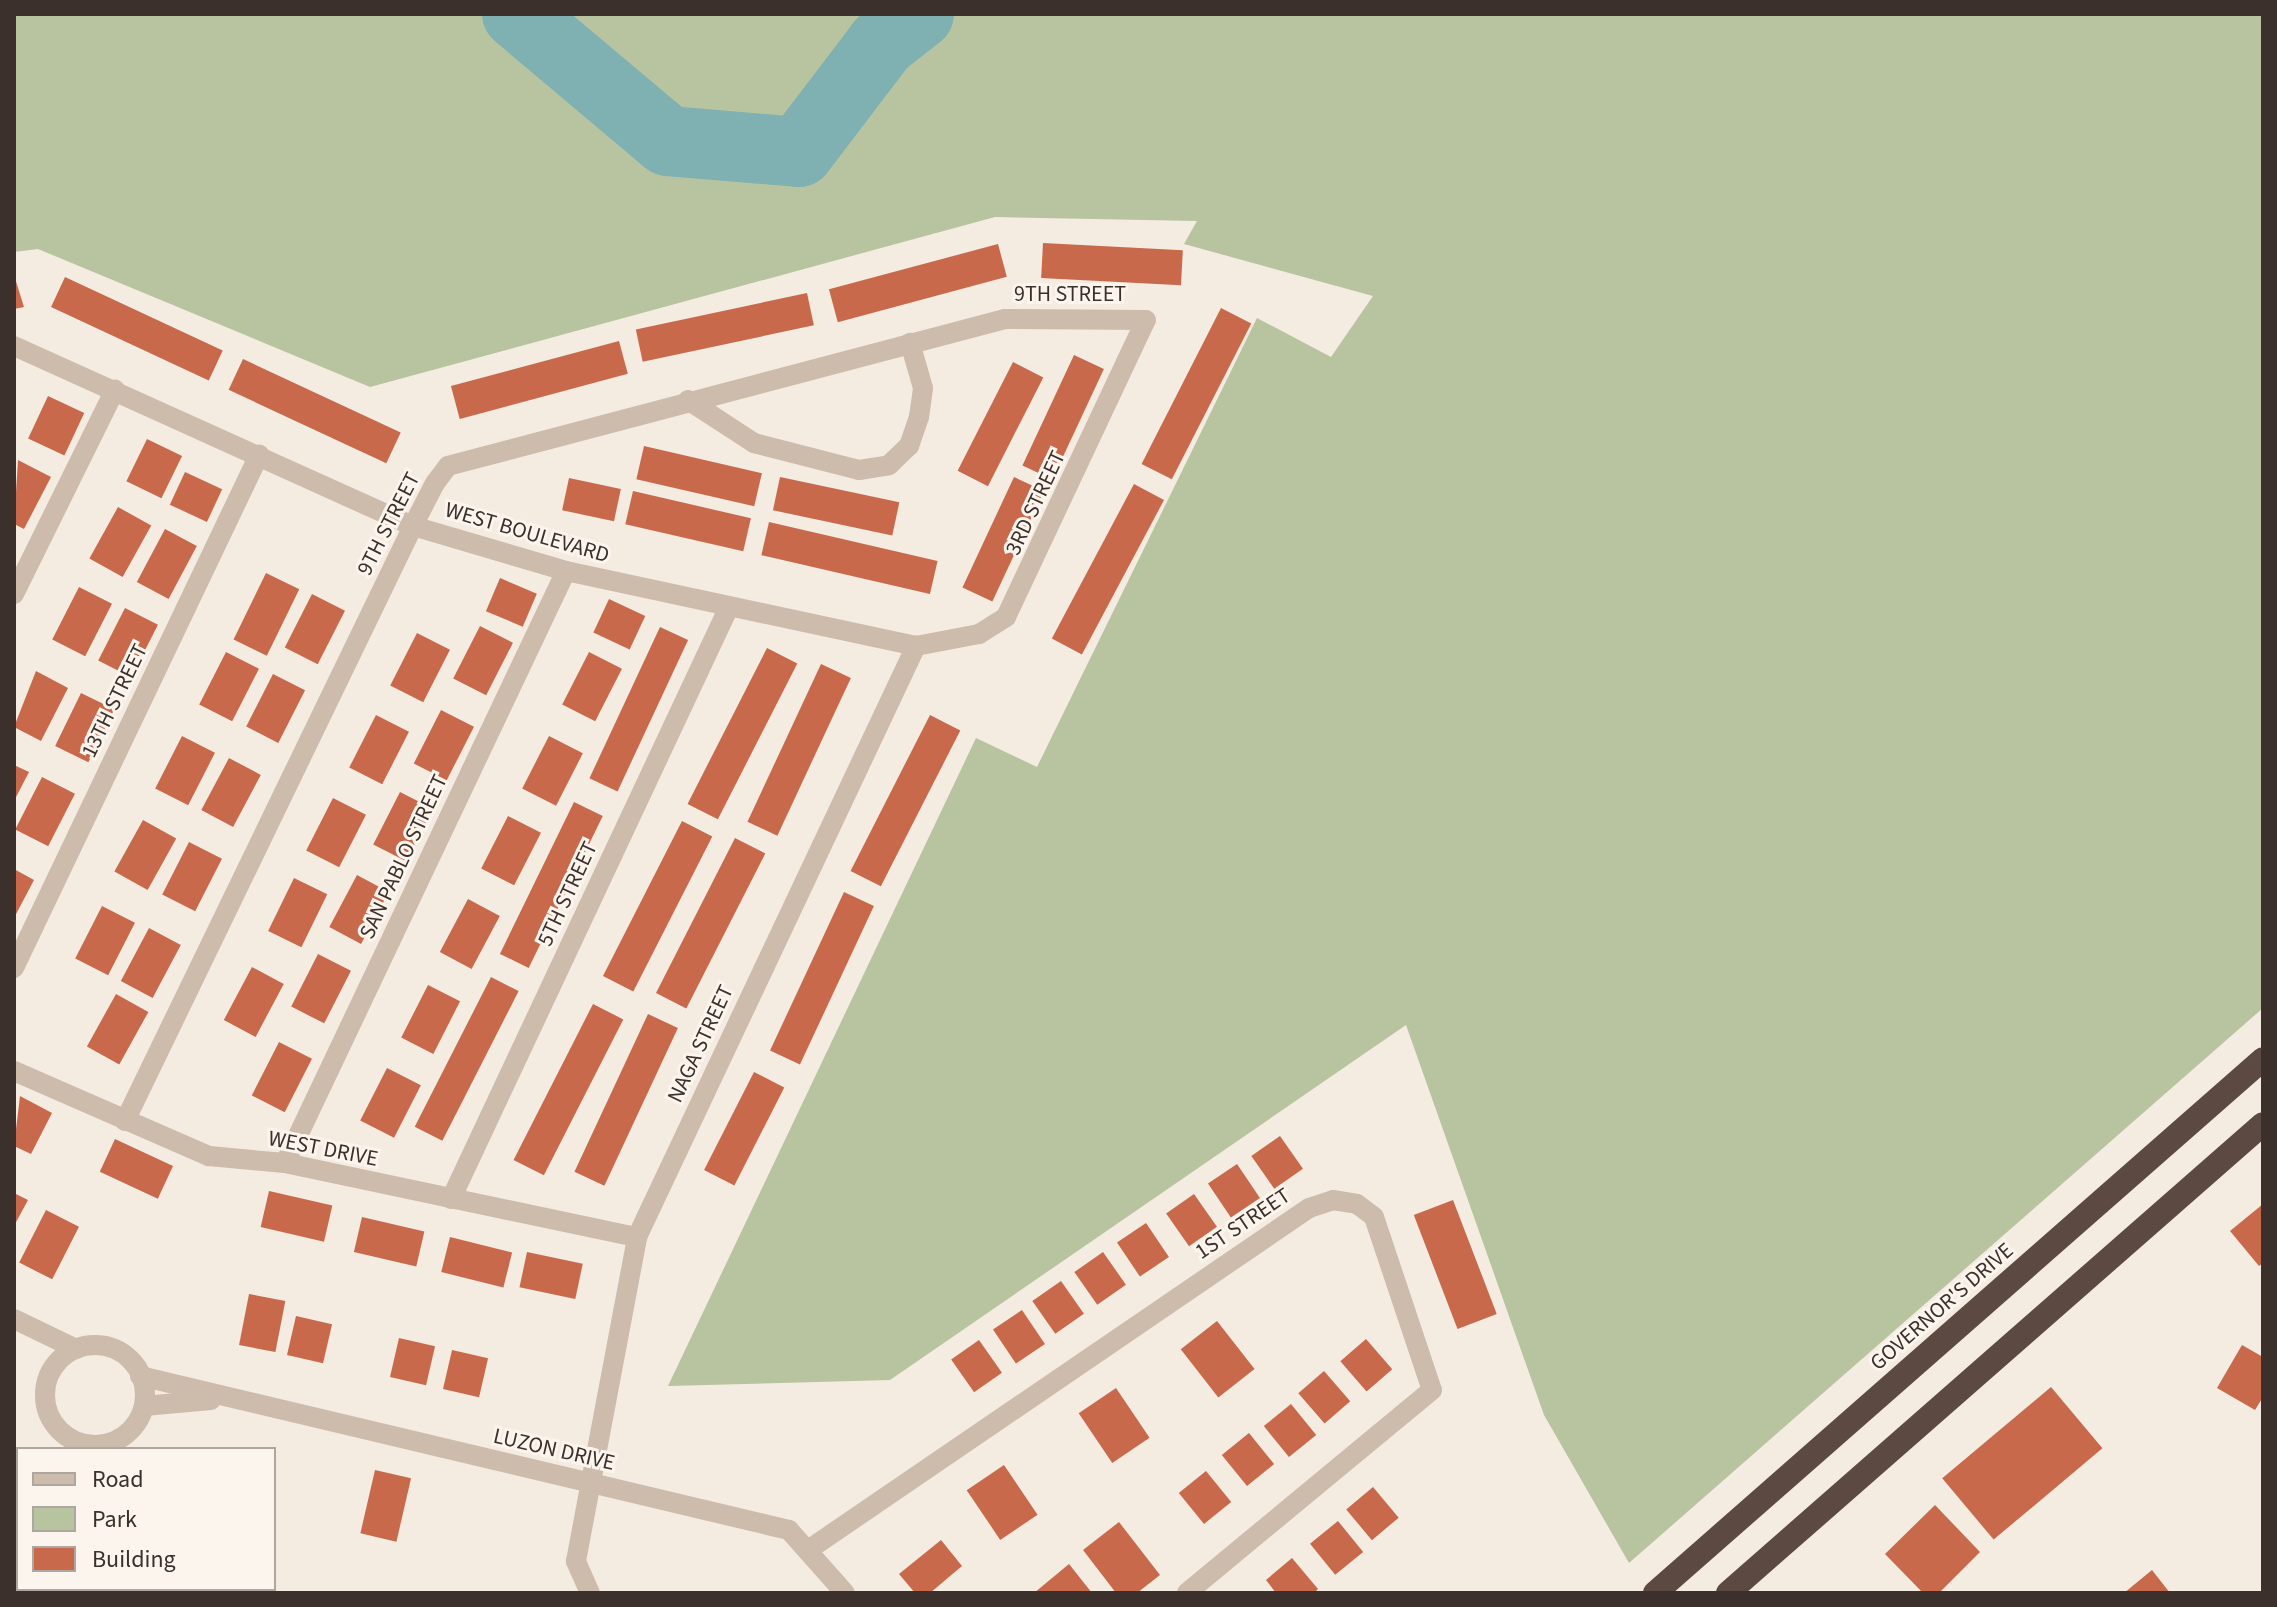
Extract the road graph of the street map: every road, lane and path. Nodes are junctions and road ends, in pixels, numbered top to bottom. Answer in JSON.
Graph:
{"nodes":[{"id":1,"x":1146,"y":320,"type":"joint"},
{"id":2,"x":910,"y":343,"type":"junction"},
{"id":3,"x":14,"y":346,"type":"edge"},
{"id":4,"x":115,"y":390,"type":"junction"},
{"id":5,"x":688,"y":400,"type":"junction"},
{"id":6,"x":259,"y":455,"type":"junction"},
{"id":7,"x":413,"y":526,"type":"junction"},
{"id":8,"x":566,"y":571,"type":"junction"},
{"id":9,"x":14,"y":594,"type":"edge"},
{"id":10,"x":728,"y":609,"type":"junction"},
{"id":11,"x":916,"y":646,"type":"junction"},
{"id":12,"x":14,"y":968,"type":"edge"},
{"id":13,"x":2263,"y":1059,"type":"edge"},
{"id":14,"x":14,"y":1071,"type":"edge"},
{"id":15,"x":125,"y":1121,"type":"junction"},
{"id":16,"x":2263,"y":1124,"type":"edge"},
{"id":17,"x":285,"y":1163,"type":"junction"},
{"id":18,"x":451,"y":1199,"type":"junction"},
{"id":19,"x":637,"y":1237,"type":"junction"},
{"id":20,"x":14,"y":1319,"type":"edge"},
{"id":21,"x":76,"y":1349,"type":"junction"},
{"id":22,"x":140,"y":1376,"type":"junction"},
{"id":23,"x":224,"y":1398,"type":"junction"},
{"id":24,"x":144,"y":1406,"type":"junction"},
{"id":25,"x":100,"y":1447,"type":"edge"},
{"id":26,"x":589,"y":1483,"type":"junction"},
{"id":27,"x":811,"y":1548,"type":"junction"},
{"id":28,"x":590,"y":1593,"type":"edge"},
{"id":29,"x":845,"y":1593,"type":"edge"},
{"id":30,"x":1187,"y":1593,"type":"edge"},
{"id":31,"x":1655,"y":1593,"type":"edge"},
{"id":32,"x":1728,"y":1593,"type":"edge"}],
"edges":[{"from":1,"to":2,"type":"street","name":"9TH STREET"},
{"from":1,"to":11,"type":"street","name":"3RD STREET"},
{"from":2,"to":5,"type":"street","name":"9TH STREET"},
{"from":2,"to":5,"type":"street"},
{"from":3,"to":4,"type":"street","name":"WEST BOULEVARD"},
{"from":4,"to":6,"type":"street","name":"WEST BOULEVARD"},
{"from":4,"to":9,"type":"street"},
{"from":5,"to":7,"type":"street","name":"9TH STREET"},
{"from":6,"to":7,"type":"street","name":"WEST BOULEVARD"},
{"from":6,"to":12,"type":"street","name":"13TH STREET"},
{"from":7,"to":8,"type":"street","name":"WEST BOULEVARD"},
{"from":7,"to":15,"type":"street","name":"9TH STREET"},
{"from":8,"to":10,"type":"street","name":"WEST BOULEVARD"},
{"from":8,"to":17,"type":"street","name":"SAN PABLO STREET"},
{"from":10,"to":11,"type":"street","name":"WEST BOULEVARD"},
{"from":10,"to":18,"type":"street","name":"5TH STREET"},
{"from":11,"to":19,"type":"street","name":"NAGA STREET"},
{"from":13,"to":31,"type":"highway","name":"GOVERNOR'S DRIVE"},
{"from":14,"to":15,"type":"street","name":"WEST DRIVE"},
{"from":15,"to":17,"type":"street","name":"WEST DRIVE"},
{"from":16,"to":32,"type":"highway"},
{"from":17,"to":18,"type":"street","name":"WEST DRIVE"},
{"from":18,"to":19,"type":"street","name":"WEST DRIVE"},
{"from":19,"to":26,"type":"street","name":"NAGA STREET"},
{"from":20,"to":21,"type":"street"},
{"from":21,"to":22,"type":"street"},
{"from":21,"to":25,"type":"street"},
{"from":22,"to":23,"type":"street","name":"LUZON DRIVE"},
{"from":22,"to":24,"type":"street"},
{"from":23,"to":24,"type":"street"},
{"from":23,"to":26,"type":"street","name":"LUZON DRIVE"},
{"from":24,"to":25,"type":"street"},
{"from":26,"to":27,"type":"street","name":"LUZON DRIVE"},
{"from":26,"to":28,"type":"street","name":"NAGA STREET"},
{"from":27,"to":29,"type":"street","name":"LUZON DRIVE"},
{"from":27,"to":30,"type":"street","name":"1ST STREET"}]}
